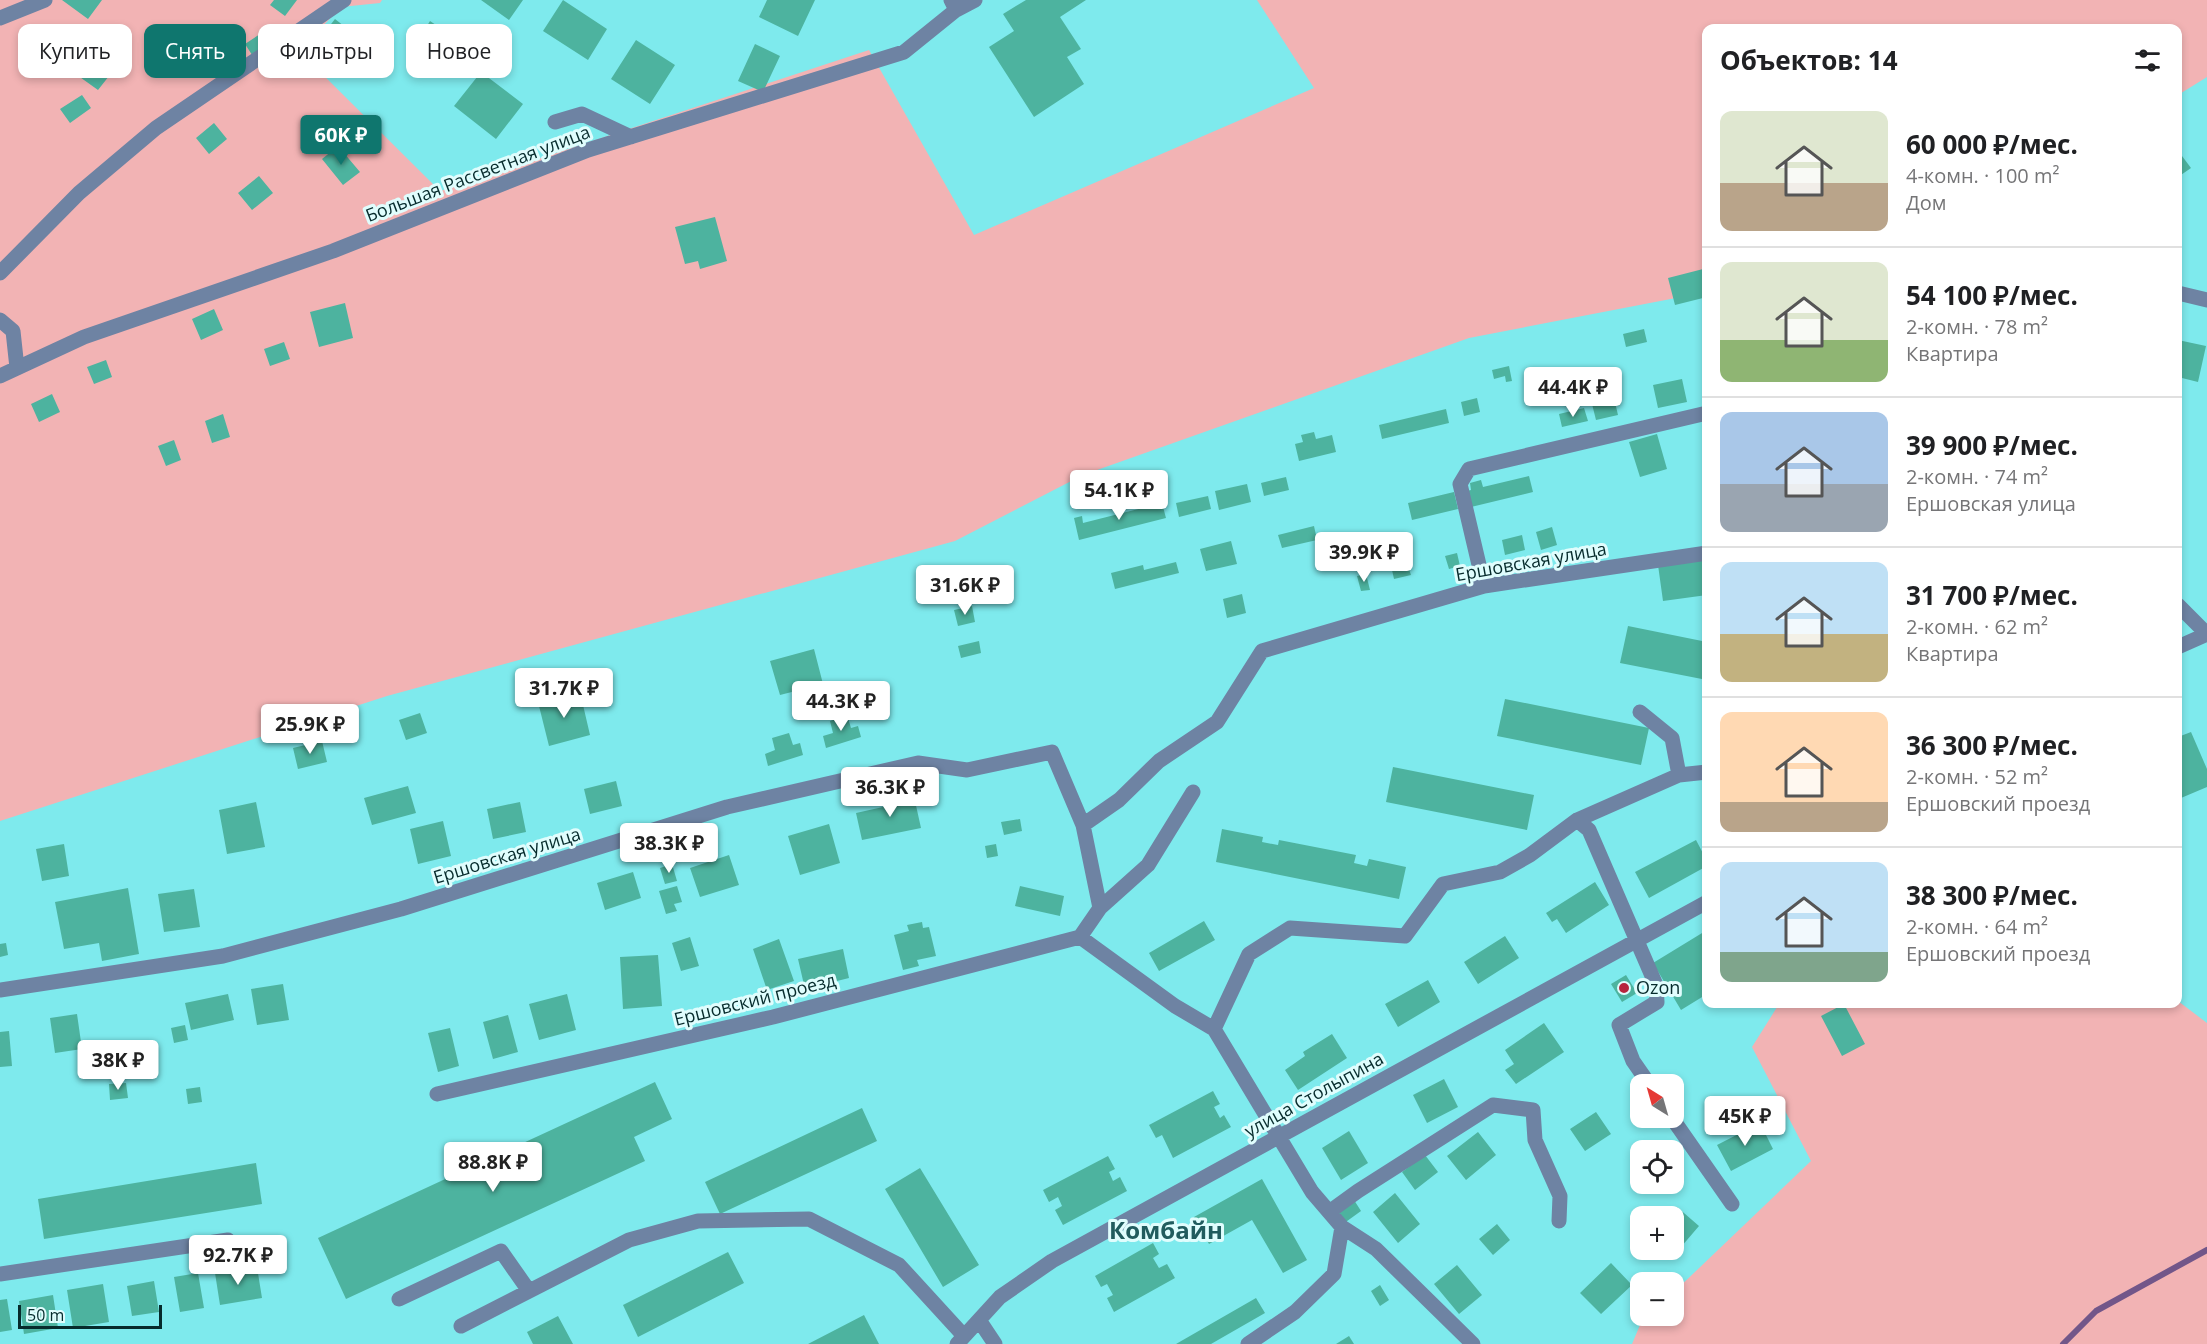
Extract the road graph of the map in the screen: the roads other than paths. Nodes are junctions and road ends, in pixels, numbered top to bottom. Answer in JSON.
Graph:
{"nodes":[{"id":1,"x":45,"y":0,"type":"edge"},
{"id":2,"x":344,"y":0,"type":"edge"},
{"id":3,"x":975,"y":0,"type":"edge"},
{"id":4,"x":954,"y":5,"type":"edge"},
{"id":5,"x":0,"y":18,"type":"edge"},
{"id":6,"x":555,"y":122,"type":"dead end"},
{"id":7,"x":631,"y":137,"type":"junction"},
{"id":8,"x":0,"y":273,"type":"edge"},
{"id":9,"x":2182,"y":294,"type":"edge"},
{"id":10,"x":2207,"y":300,"type":"edge"},
{"id":11,"x":0,"y":320,"type":"edge"},
{"id":12,"x":17,"y":368,"type":"junction"},
{"id":13,"x":0,"y":376,"type":"edge"},
{"id":14,"x":1702,"y":414,"type":"edge"},
{"id":15,"x":1702,"y":554,"type":"edge"},
{"id":16,"x":1484,"y":586,"type":"junction"},
{"id":17,"x":2182,"y":609,"type":"edge"},
{"id":18,"x":2207,"y":634,"type":"edge"},
{"id":19,"x":2182,"y":645,"type":"edge"},
{"id":20,"x":1640,"y":712,"type":"dead end"},
{"id":21,"x":1702,"y":773,"type":"edge"},
{"id":22,"x":1679,"y":775,"type":"junction"},
{"id":23,"x":1193,"y":792,"type":"dead end"},
{"id":24,"x":1577,"y":820,"type":"junction"},
{"id":25,"x":1083,"y":825,"type":"junction"},
{"id":26,"x":1702,"y":905,"type":"edge"},
{"id":27,"x":1100,"y":908,"type":"junction"},
{"id":28,"x":1080,"y":938,"type":"junction"},
{"id":29,"x":1636,"y":941,"type":"junction"},
{"id":30,"x":0,"y":990,"type":"edge"},
{"id":31,"x":1214,"y":1029,"type":"junction"},
{"id":32,"x":1642,"y":1074,"type":"edge"},
{"id":33,"x":437,"y":1094,"type":"dead end"},
{"id":34,"x":1679,"y":1128,"type":"edge"},
{"id":35,"x":1279,"y":1137,"type":"junction"},
{"id":36,"x":1732,"y":1204,"type":"dead end"},
{"id":37,"x":1329,"y":1212,"type":"junction"},
{"id":38,"x":1560,"y":1221,"type":"dead end"},
{"id":39,"x":1342,"y":1227,"type":"junction"},
{"id":40,"x":228,"y":1240,"type":"dead end"},
{"id":41,"x":0,"y":1274,"type":"edge"},
{"id":42,"x":529,"y":1291,"type":"junction"},
{"id":43,"x":399,"y":1299,"type":"dead end"},
{"id":44,"x":979,"y":1320,"type":"junction"},
{"id":45,"x":461,"y":1326,"type":"dead end"},
{"id":46,"x":961,"y":1340,"type":"edge"},
{"id":47,"x":995,"y":1344,"type":"edge"},
{"id":48,"x":1248,"y":1344,"type":"edge"},
{"id":49,"x":1473,"y":1344,"type":"edge"}],
"edges":[{"from":1,"to":5,"type":"street"},
{"from":2,"to":8,"type":"street"},
{"from":3,"to":4,"type":"street","name":"Большая Рассветная улица"},
{"from":4,"to":7,"type":"street","name":"Большая Рассветная улица"},
{"from":6,"to":7,"type":"street"},
{"from":7,"to":12,"type":"street","name":"Большая Рассветная улица"},
{"from":9,"to":10,"type":"street"},
{"from":11,"to":12,"type":"street"},
{"from":12,"to":13,"type":"street","name":"Большая Рассветная улица"},
{"from":14,"to":16,"type":"street"},
{"from":15,"to":16,"type":"street","name":"Ершовская улица"},
{"from":16,"to":25,"type":"street","name":"Ершовская улица"},
{"from":17,"to":18,"type":"street"},
{"from":18,"to":19,"type":"street"},
{"from":20,"to":22,"type":"street"},
{"from":21,"to":22,"type":"street"},
{"from":22,"to":24,"type":"street"},
{"from":23,"to":27,"type":"street"},
{"from":24,"to":29,"type":"street"},
{"from":24,"to":31,"type":"street"},
{"from":25,"to":27,"type":"street"},
{"from":25,"to":30,"type":"street","name":"Ершовская улица"},
{"from":26,"to":29,"type":"street","name":"улица Столыпина"},
{"from":27,"to":28,"type":"street"},
{"from":28,"to":31,"type":"street"},
{"from":28,"to":33,"type":"street","name":"Ершовский проезд"},
{"from":29,"to":32,"type":"street"},
{"from":29,"to":35,"type":"street","name":"улица Столыпина"},
{"from":31,"to":35,"type":"street"},
{"from":34,"to":36,"type":"street"},
{"from":35,"to":37,"type":"street"},
{"from":35,"to":44,"type":"street","name":"улица Столыпина"},
{"from":37,"to":38,"type":"street"},
{"from":37,"to":39,"type":"street"},
{"from":39,"to":48,"type":"street"},
{"from":39,"to":49,"type":"street"},
{"from":40,"to":41,"type":"street"},
{"from":42,"to":43,"type":"street"},
{"from":42,"to":45,"type":"street"},
{"from":42,"to":46,"type":"street"},
{"from":44,"to":46,"type":"street","name":"улица Столыпина"},
{"from":44,"to":47,"type":"street"}]}
